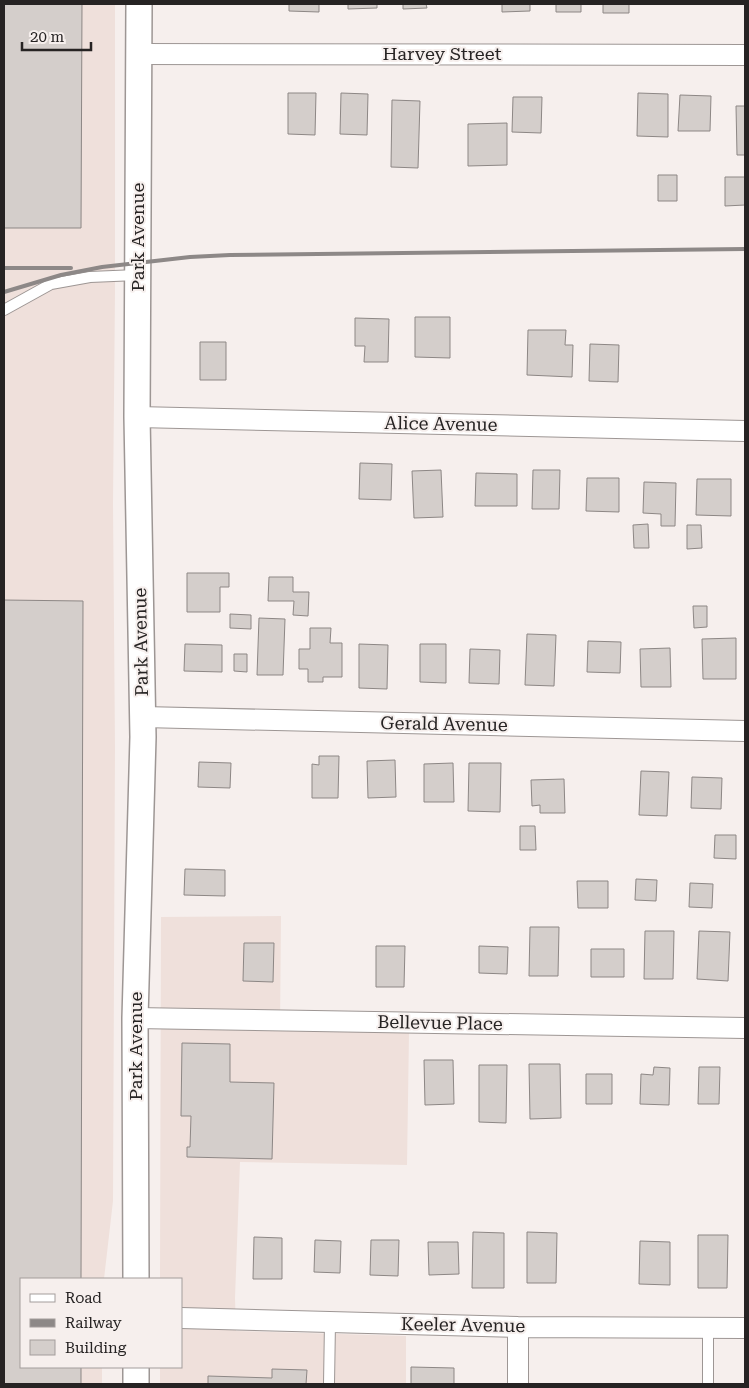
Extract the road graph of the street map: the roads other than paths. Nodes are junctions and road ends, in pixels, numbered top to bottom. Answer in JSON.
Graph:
{"nodes":[{"id":1,"x":139,"y":4,"type":"edge"},
{"id":2,"x":139,"y":54,"type":"junction"},
{"id":3,"x":745,"y":55,"type":"edge"},
{"id":4,"x":138,"y":275,"type":"junction"},
{"id":5,"x":4,"y":310,"type":"edge"},
{"id":6,"x":137,"y":417,"type":"junction"},
{"id":7,"x":745,"y":431,"type":"edge"},
{"id":8,"x":143,"y":717,"type":"junction"},
{"id":9,"x":745,"y":731,"type":"edge"},
{"id":10,"x":136,"y":1018,"type":"junction"},
{"id":11,"x":745,"y":1028,"type":"edge"},
{"id":12,"x":136,"y":1278,"type":"edge"},
{"id":13,"x":182,"y":1318,"type":"edge"},
{"id":14,"x":330,"y":1322,"type":"junction"},
{"id":15,"x":518,"y":1327,"type":"junction"},
{"id":16,"x":708,"y":1328,"type":"junction"},
{"id":17,"x":745,"y":1328,"type":"edge"},
{"id":18,"x":136,"y":1368,"type":"edge"},
{"id":19,"x":136,"y":1384,"type":"edge"},
{"id":20,"x":329,"y":1384,"type":"edge"},
{"id":21,"x":518,"y":1384,"type":"edge"},
{"id":22,"x":708,"y":1384,"type":"edge"}],
"edges":[{"from":1,"to":2,"type":"street","name":"Park Avenue"},
{"from":2,"to":3,"type":"street","name":"Harvey Street"},
{"from":2,"to":4,"type":"street","name":"Park Avenue"},
{"from":4,"to":5,"type":"lane"},
{"from":4,"to":6,"type":"street","name":"Park Avenue"},
{"from":6,"to":7,"type":"street","name":"Alice Avenue"},
{"from":6,"to":8,"type":"street","name":"Park Avenue"},
{"from":8,"to":9,"type":"street","name":"Gerald Avenue"},
{"from":8,"to":10,"type":"street","name":"Park Avenue"},
{"from":10,"to":11,"type":"street","name":"Bellevue Place"},
{"from":10,"to":12,"type":"street","name":"Park Avenue"},
{"from":13,"to":14,"type":"street","name":"Keeler Avenue"},
{"from":14,"to":15,"type":"street","name":"Keeler Avenue"},
{"from":14,"to":20,"type":"lane"},
{"from":15,"to":16,"type":"street","name":"Keeler Avenue"},
{"from":15,"to":21,"type":"street"},
{"from":16,"to":17,"type":"street","name":"Keeler Avenue"},
{"from":16,"to":22,"type":"lane"},
{"from":18,"to":19,"type":"street"}]}
